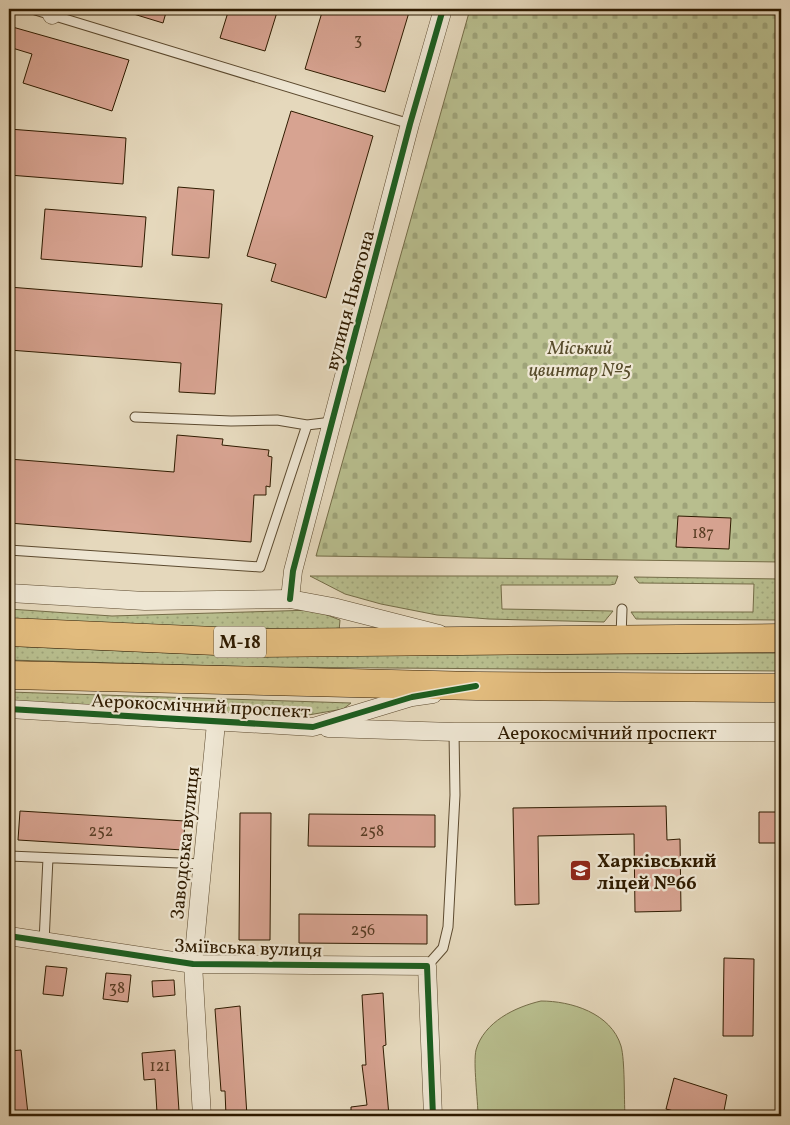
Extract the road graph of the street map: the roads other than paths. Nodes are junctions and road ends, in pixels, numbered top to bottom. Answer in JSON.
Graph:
{"nodes":[{"id":1,"x":32,"y":9,"type":"edge"},
{"id":2,"x":443,"y":9,"type":"edge"},
{"id":3,"x":53,"y":12,"type":"edge"},
{"id":4,"x":410,"y":124,"type":"junction"},
{"id":5,"x":135,"y":417,"type":"dead end"},
{"id":6,"x":332,"y":422,"type":"junction"},
{"id":7,"x":307,"y":425,"type":"junction"},
{"id":8,"x":9,"y":550,"type":"edge"},
{"id":9,"x":9,"y":594,"type":"edge"},
{"id":10,"x":290,"y":599,"type":"junction"},
{"id":11,"x":622,"y":609,"type":"dead end"},
{"id":12,"x":9,"y":632,"type":"edge"},
{"id":13,"x":781,"y":638,"type":"edge"},
{"id":14,"x":621,"y":640,"type":"junction"},
{"id":15,"x":472,"y":642,"type":"junction"},
{"id":16,"x":9,"y":675,"type":"edge"},
{"id":17,"x":476,"y":686,"type":"junction"},
{"id":18,"x":781,"y":688,"type":"edge"},
{"id":19,"x":9,"y":709,"type":"edge"},
{"id":20,"x":216,"y":723,"type":"junction"},
{"id":21,"x":313,"y":727,"type":"junction"},
{"id":22,"x":454,"y":732,"type":"junction"},
{"id":23,"x":781,"y":732,"type":"edge"},
{"id":24,"x":9,"y":856,"type":"edge"},
{"id":25,"x":48,"y":858,"type":"junction"},
{"id":26,"x":203,"y":864,"type":"junction"},
{"id":27,"x":9,"y":936,"type":"edge"},
{"id":28,"x":44,"y":942,"type":"junction"},
{"id":29,"x":193,"y":964,"type":"junction"},
{"id":30,"x":427,"y":966,"type":"junction"},
{"id":31,"x":202,"y":1116,"type":"edge"},
{"id":32,"x":433,"y":1116,"type":"edge"}],
"edges":[{"from":1,"to":3,"type":"lane"},
{"from":2,"to":4,"type":"street","name":"вулиця Ньютона"},
{"from":3,"to":4,"type":"lane"},
{"from":4,"to":6,"type":"street","name":"вулиця Ньютона"},
{"from":5,"to":7,"type":"lane"},
{"from":6,"to":7,"type":"lane"},
{"from":6,"to":10,"type":"street","name":"вулиця Ньютона"},
{"from":7,"to":8,"type":"lane"},
{"from":9,"to":10,"type":"street"},
{"from":10,"to":15,"type":"street"},
{"from":11,"to":14,"type":"lane"},
{"from":12,"to":15,"type":"main road","number":"М-18"},
{"from":13,"to":14,"type":"main road","number":"М-18"},
{"from":14,"to":15,"type":"main road","number":"М-18"},
{"from":16,"to":17,"type":"main road","name":"Аерокосмічний проспект","number":"М-18"},
{"from":17,"to":18,"type":"main road","name":"Аерокосмічний проспект","number":"М-18"},
{"from":17,"to":21,"type":"street","name":"Аерокосмічний проспект"},
{"from":19,"to":20,"type":"street","name":"Аерокосмічний проспект"},
{"from":20,"to":21,"type":"street","name":"Аерокосмічний проспект"},
{"from":20,"to":26,"type":"street","name":"Заводська вулиця"},
{"from":21,"to":22,"type":"street","name":"Аерокосмічний проспект"},
{"from":22,"to":23,"type":"street","name":"Аерокосмічний проспект"},
{"from":22,"to":30,"type":"lane"},
{"from":24,"to":25,"type":"lane"},
{"from":25,"to":26,"type":"lane"},
{"from":25,"to":28,"type":"lane"},
{"from":26,"to":29,"type":"street","name":"Заводська вулиця"},
{"from":27,"to":28,"type":"street","name":"Зміївська вулиця"},
{"from":28,"to":29,"type":"street","name":"Зміївська вулиця"},
{"from":29,"to":30,"type":"street","name":"Зміївська вулиця"},
{"from":29,"to":31,"type":"street","name":"Заводська вулиця"},
{"from":30,"to":32,"type":"street"}]}
